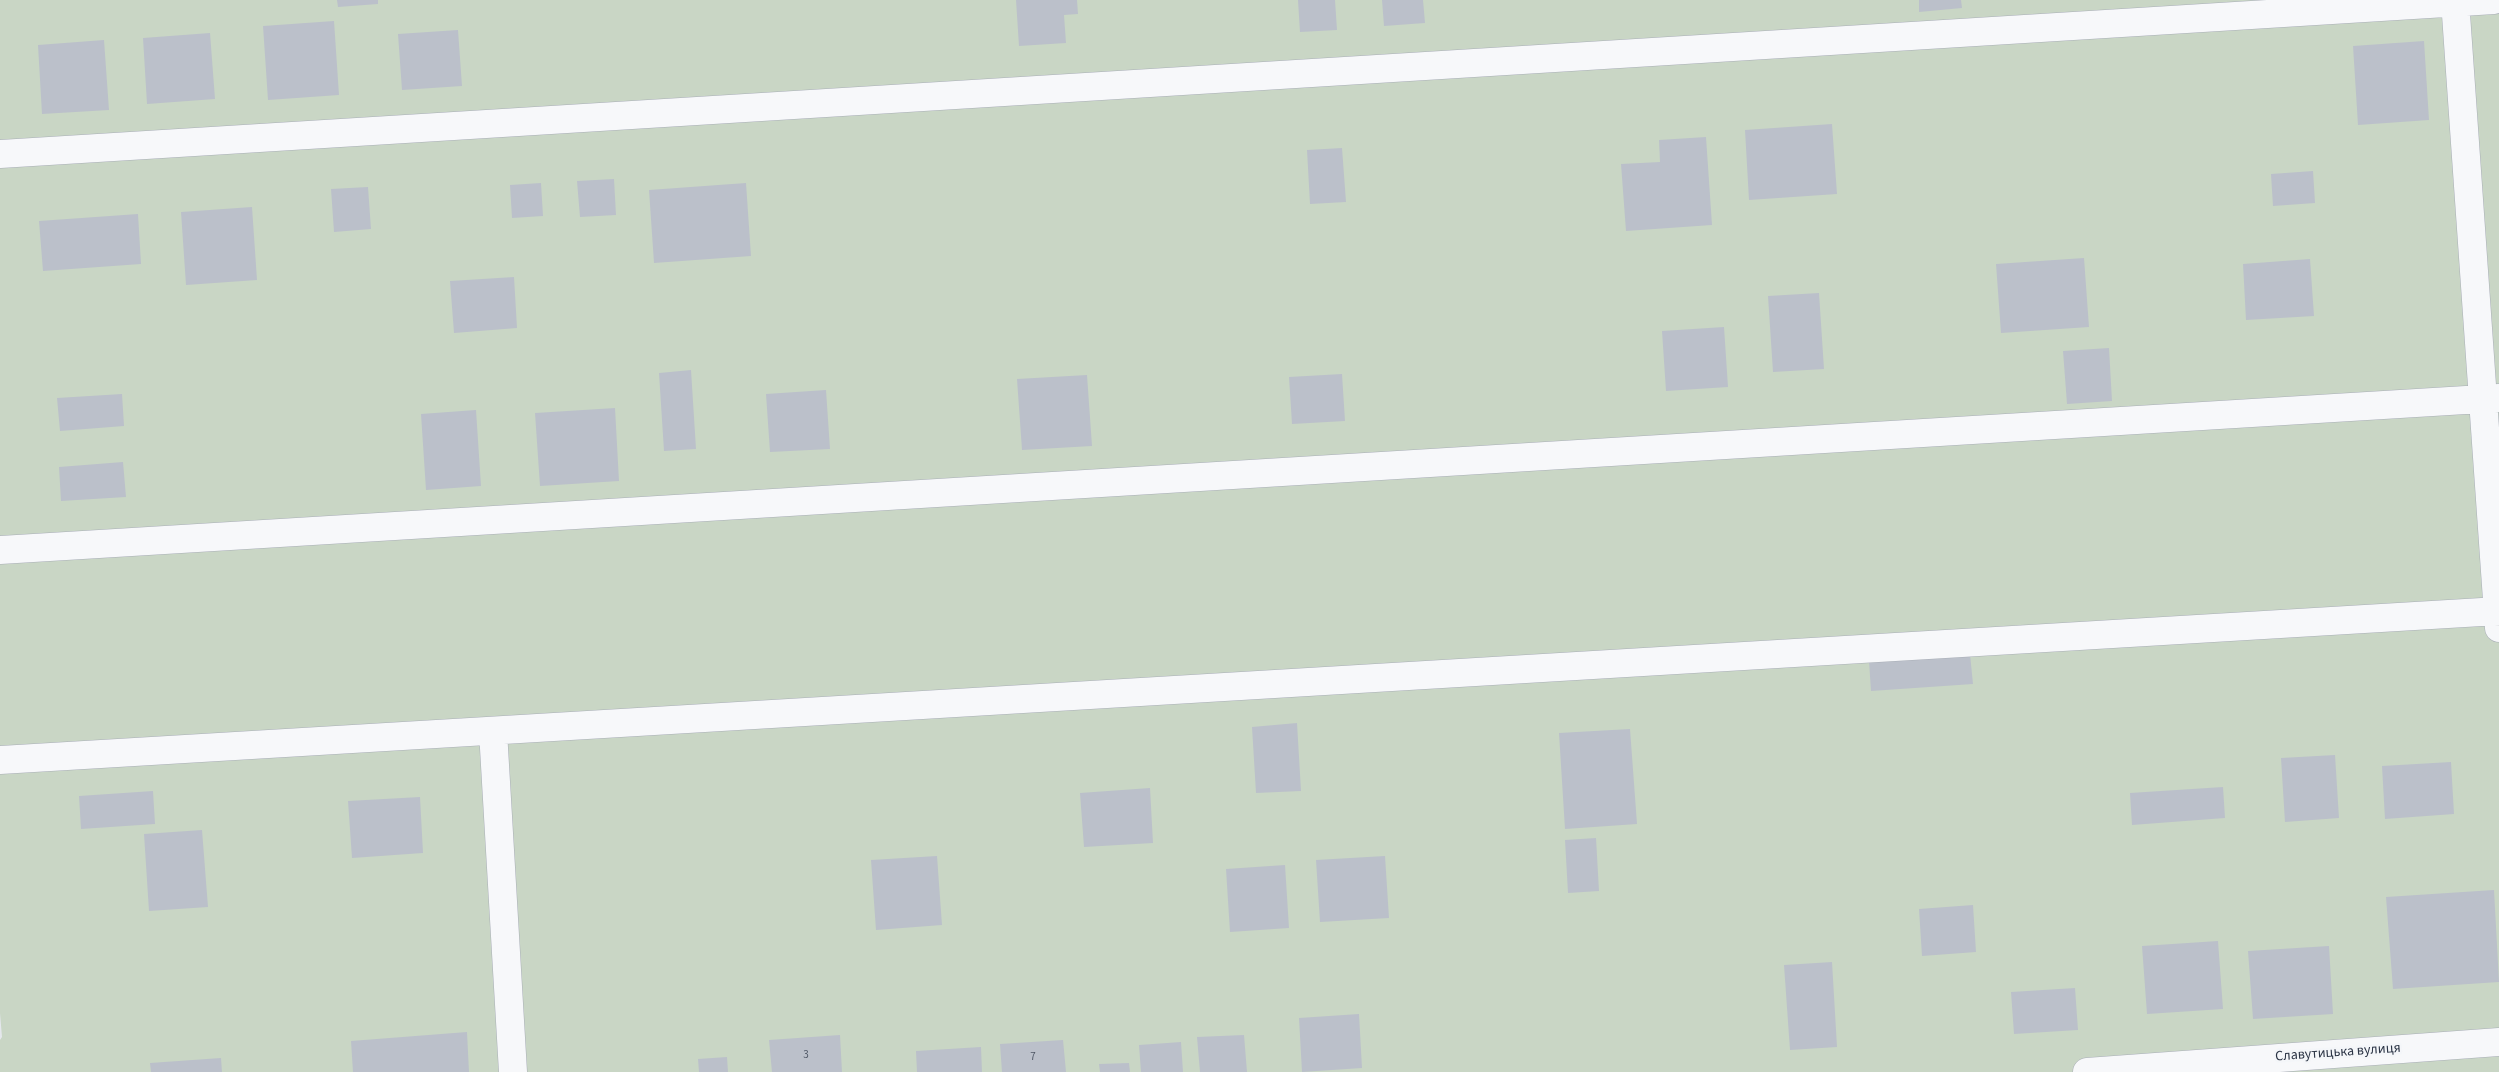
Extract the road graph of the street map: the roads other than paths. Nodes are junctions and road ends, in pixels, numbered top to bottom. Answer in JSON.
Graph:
{"nodes":[{"id":1,"x":2494,"y":0,"type":"edge"},
{"id":2,"x":2455,"y":1,"type":"edge"},
{"id":3,"x":0,"y":154,"type":"edge"},
{"id":4,"x":2491,"y":398,"type":"edge"},
{"id":5,"x":0,"y":550,"type":"edge"},
{"id":6,"x":2499,"y":617,"type":"edge"},
{"id":7,"x":493,"y":731,"type":"junction"},
{"id":8,"x":0,"y":760,"type":"edge"},
{"id":9,"x":2499,"y":1042,"type":"edge"},
{"id":10,"x":2411,"y":1060,"type":"edge"},
{"id":11,"x":513,"y":1072,"type":"edge"},
{"id":12,"x":2087,"y":1072,"type":"edge"}],
"edges":[{"from":1,"to":2,"type":"street"},
{"from":2,"to":3,"type":"street"},
{"from":2,"to":4,"type":"street"},
{"from":4,"to":5,"type":"street"},
{"from":4,"to":6,"type":"street"},
{"from":6,"to":7,"type":"street"},
{"from":7,"to":8,"type":"street"},
{"from":7,"to":11,"type":"street"},
{"from":9,"to":10,"type":"street","name":"Славутицька вулиця"},
{"from":10,"to":12,"type":"street","name":"Славутицька вулиця"}]}
